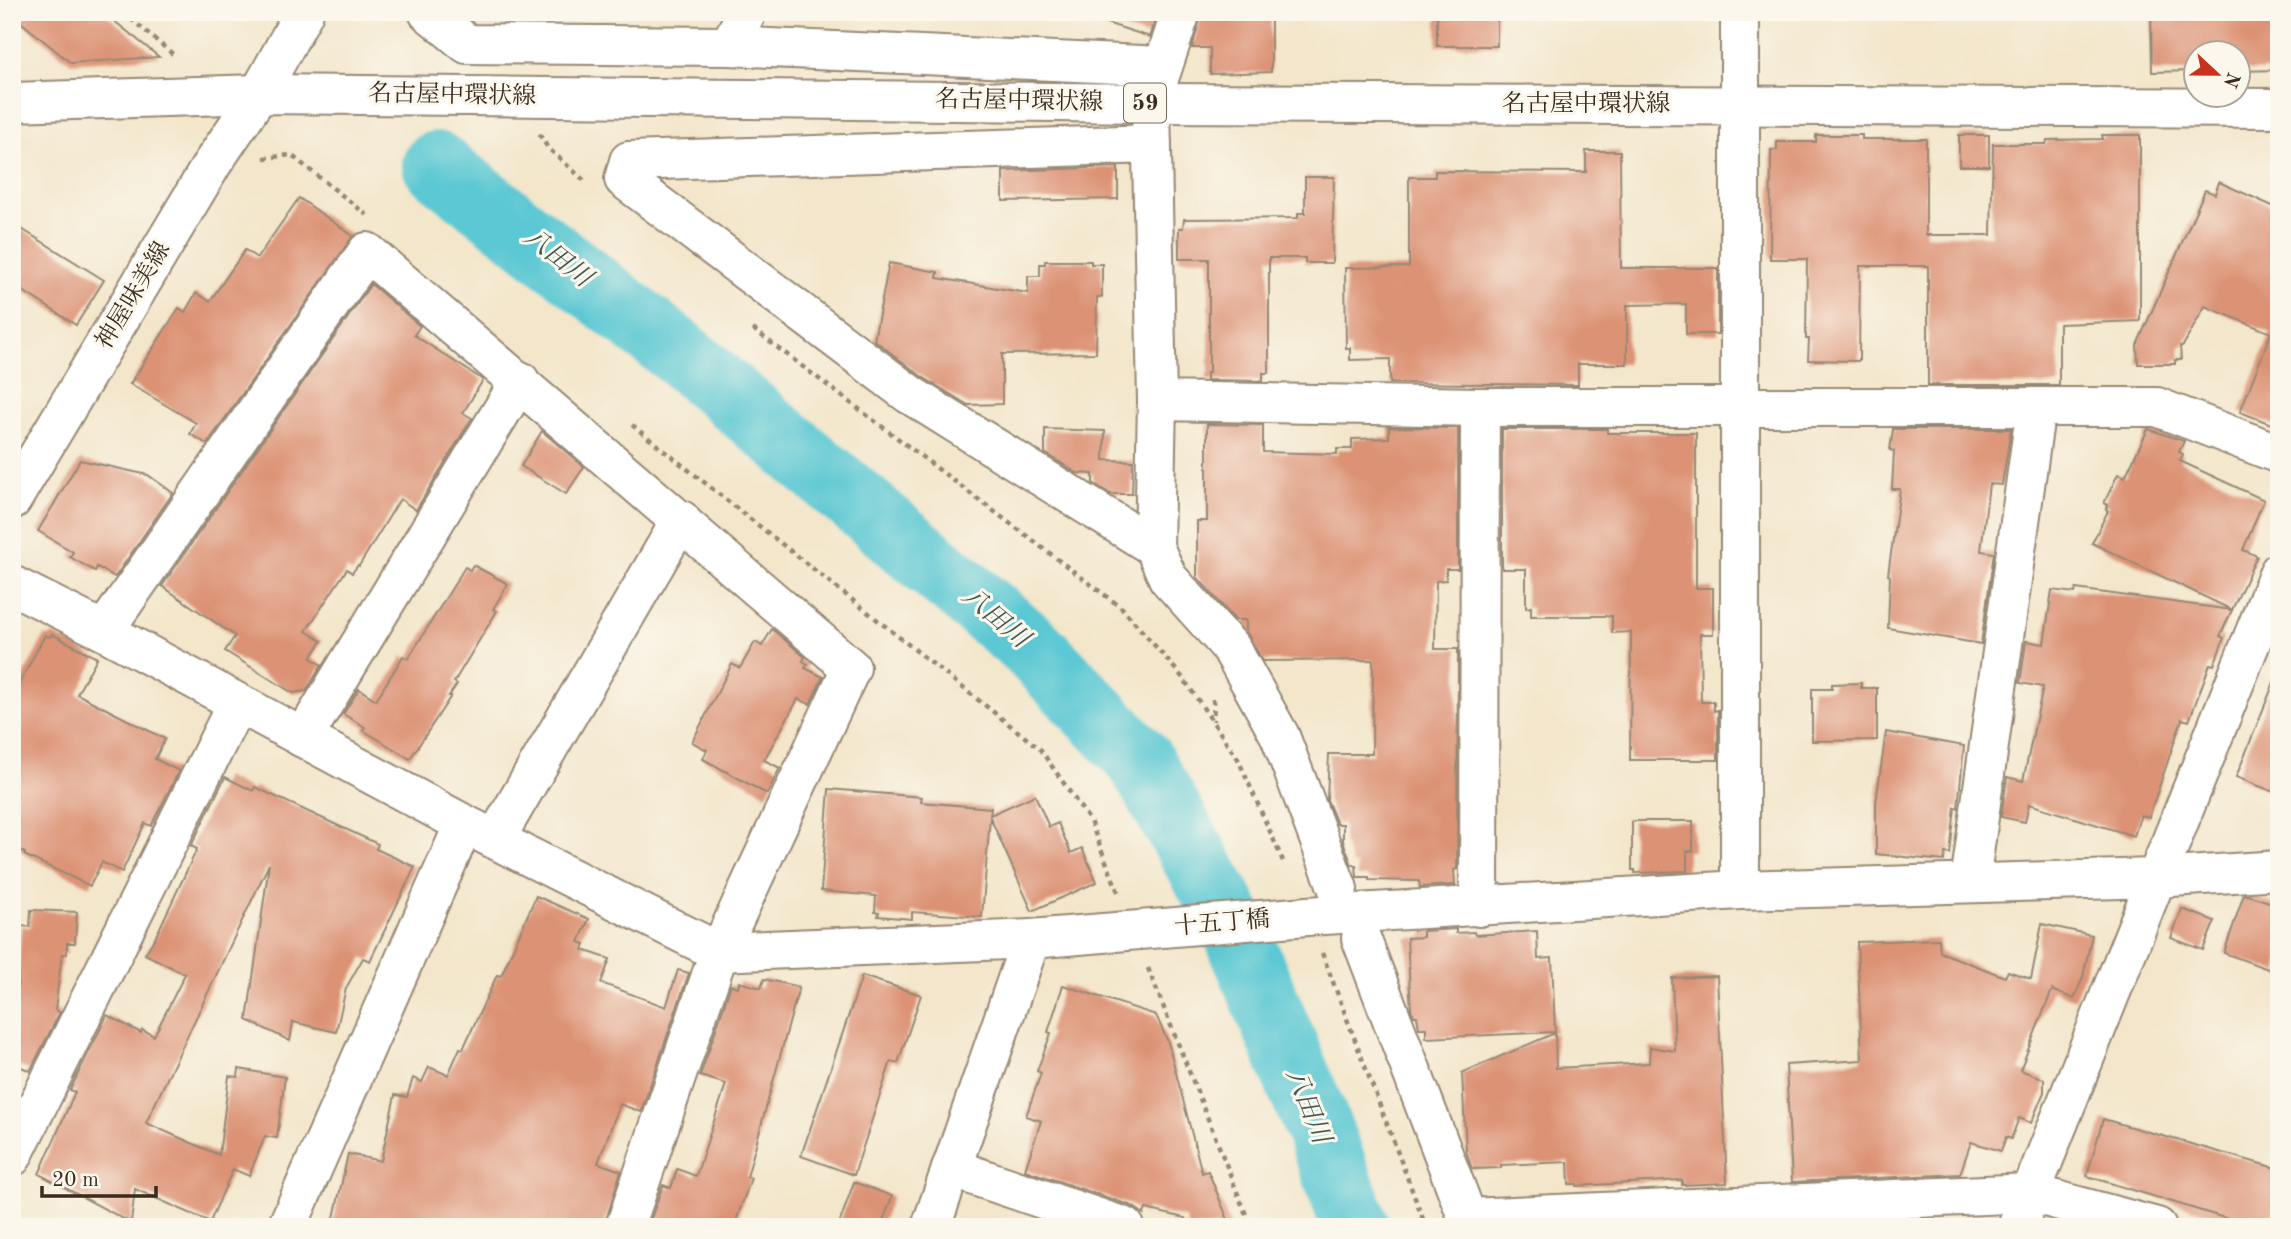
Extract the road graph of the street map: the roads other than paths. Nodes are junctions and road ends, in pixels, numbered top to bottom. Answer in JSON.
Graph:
{"nodes":[{"id":1,"x":304,"y":12,"type":"edge"},
{"id":2,"x":428,"y":12,"type":"edge"},
{"id":3,"x":747,"y":12,"type":"edge"},
{"id":4,"x":1181,"y":12,"type":"edge"},
{"id":5,"x":1740,"y":12,"type":"edge"},
{"id":6,"x":729,"y":46,"type":"junction"},
{"id":7,"x":1163,"y":66,"type":"junction"},
{"id":8,"x":259,"y":94,"type":"junction"},
{"id":9,"x":12,"y":102,"type":"edge"},
{"id":10,"x":1151,"y":103,"type":"junction"},
{"id":11,"x":1740,"y":105,"type":"junction"},
{"id":12,"x":2279,"y":108,"type":"edge"},
{"id":13,"x":1152,"y":144,"type":"junction"},
{"id":14,"x":520,"y":381,"type":"junction"},
{"id":15,"x":1157,"y":401,"type":"junction"},
{"id":16,"x":1739,"y":406,"type":"junction"},
{"id":17,"x":1480,"y":407,"type":"junction"},
{"id":18,"x":2036,"y":407,"type":"junction"},
{"id":19,"x":2279,"y":454,"type":"edge"},
{"id":20,"x":12,"y":500,"type":"edge"},
{"id":21,"x":681,"y":520,"type":"junction"},
{"id":22,"x":1154,"y":547,"type":"junction"},
{"id":23,"x":2279,"y":572,"type":"edge"},
{"id":24,"x":12,"y":585,"type":"edge"},
{"id":25,"x":104,"y":631,"type":"junction"},
{"id":26,"x":237,"y":703,"type":"junction"},
{"id":27,"x":303,"y":738,"type":"junction"},
{"id":28,"x":480,"y":831,"type":"junction"},
{"id":29,"x":2279,"y":870,"type":"edge"},
{"id":30,"x":2155,"y":878,"type":"junction"},
{"id":31,"x":1970,"y":882,"type":"junction"},
{"id":32,"x":1338,"y":889,"type":"dead end"},
{"id":33,"x":1740,"y":890,"type":"junction"},
{"id":34,"x":1479,"y":906,"type":"junction"},
{"id":35,"x":1361,"y":938,"type":"dead end"},
{"id":36,"x":1031,"y":939,"type":"junction"},
{"id":37,"x":719,"y":952,"type":"junction"},
{"id":38,"x":12,"y":1157,"type":"edge"},
{"id":39,"x":951,"y":1168,"type":"junction"},
{"id":40,"x":2024,"y":1210,"type":"edge"},
{"id":41,"x":1469,"y":1222,"type":"edge"},
{"id":42,"x":287,"y":1227,"type":"edge"},
{"id":43,"x":625,"y":1227,"type":"edge"},
{"id":44,"x":930,"y":1227,"type":"edge"},
{"id":45,"x":1125,"y":1227,"type":"edge"},
{"id":46,"x":2157,"y":1227,"type":"edge"}],
"edges":[{"from":1,"to":8,"type":"street","name":"神屋味美線"},
{"from":2,"to":6,"type":"street"},
{"from":3,"to":6,"type":"street"},
{"from":4,"to":7,"type":"street"},
{"from":5,"to":11,"type":"street"},
{"from":6,"to":7,"type":"street"},
{"from":7,"to":10,"type":"street"},
{"from":8,"to":9,"type":"street","name":"名古屋中環状線","number":"59"},
{"from":8,"to":10,"type":"street","name":"名古屋中環状線","number":"59"},
{"from":8,"to":20,"type":"street","name":"神屋味美線"},
{"from":10,"to":11,"type":"street","name":"名古屋中環状線","number":"59"},
{"from":10,"to":13,"type":"street"},
{"from":11,"to":12,"type":"street","name":"名古屋中環状線","number":"59"},
{"from":11,"to":16,"type":"street"},
{"from":13,"to":15,"type":"street"},
{"from":13,"to":22,"type":"street"},
{"from":14,"to":21,"type":"street"},
{"from":14,"to":25,"type":"street"},
{"from":14,"to":27,"type":"street"},
{"from":15,"to":17,"type":"street"},
{"from":15,"to":22,"type":"street"},
{"from":16,"to":17,"type":"street"},
{"from":16,"to":18,"type":"street"},
{"from":16,"to":33,"type":"street"},
{"from":17,"to":34,"type":"street"},
{"from":18,"to":19,"type":"street"},
{"from":18,"to":31,"type":"street"},
{"from":21,"to":28,"type":"street"},
{"from":21,"to":37,"type":"street"},
{"from":22,"to":32,"type":"street"},
{"from":23,"to":30,"type":"street"},
{"from":24,"to":25,"type":"street"},
{"from":25,"to":26,"type":"street"},
{"from":26,"to":27,"type":"street"},
{"from":26,"to":38,"type":"street"},
{"from":27,"to":28,"type":"street"},
{"from":28,"to":37,"type":"street"},
{"from":28,"to":42,"type":"street"},
{"from":29,"to":30,"type":"street","name":"十五丁橋"},
{"from":30,"to":31,"type":"street","name":"十五丁橋"},
{"from":30,"to":40,"type":"street"},
{"from":31,"to":33,"type":"street","name":"十五丁橋"},
{"from":33,"to":34,"type":"street","name":"十五丁橋"},
{"from":34,"to":36,"type":"street","name":"十五丁橋"},
{"from":35,"to":41,"type":"street"},
{"from":36,"to":37,"type":"street","name":"十五丁橋"},
{"from":36,"to":39,"type":"street"},
{"from":37,"to":43,"type":"street"},
{"from":39,"to":44,"type":"street"},
{"from":39,"to":45,"type":"street"},
{"from":40,"to":41,"type":"street"},
{"from":40,"to":46,"type":"street"}]}
